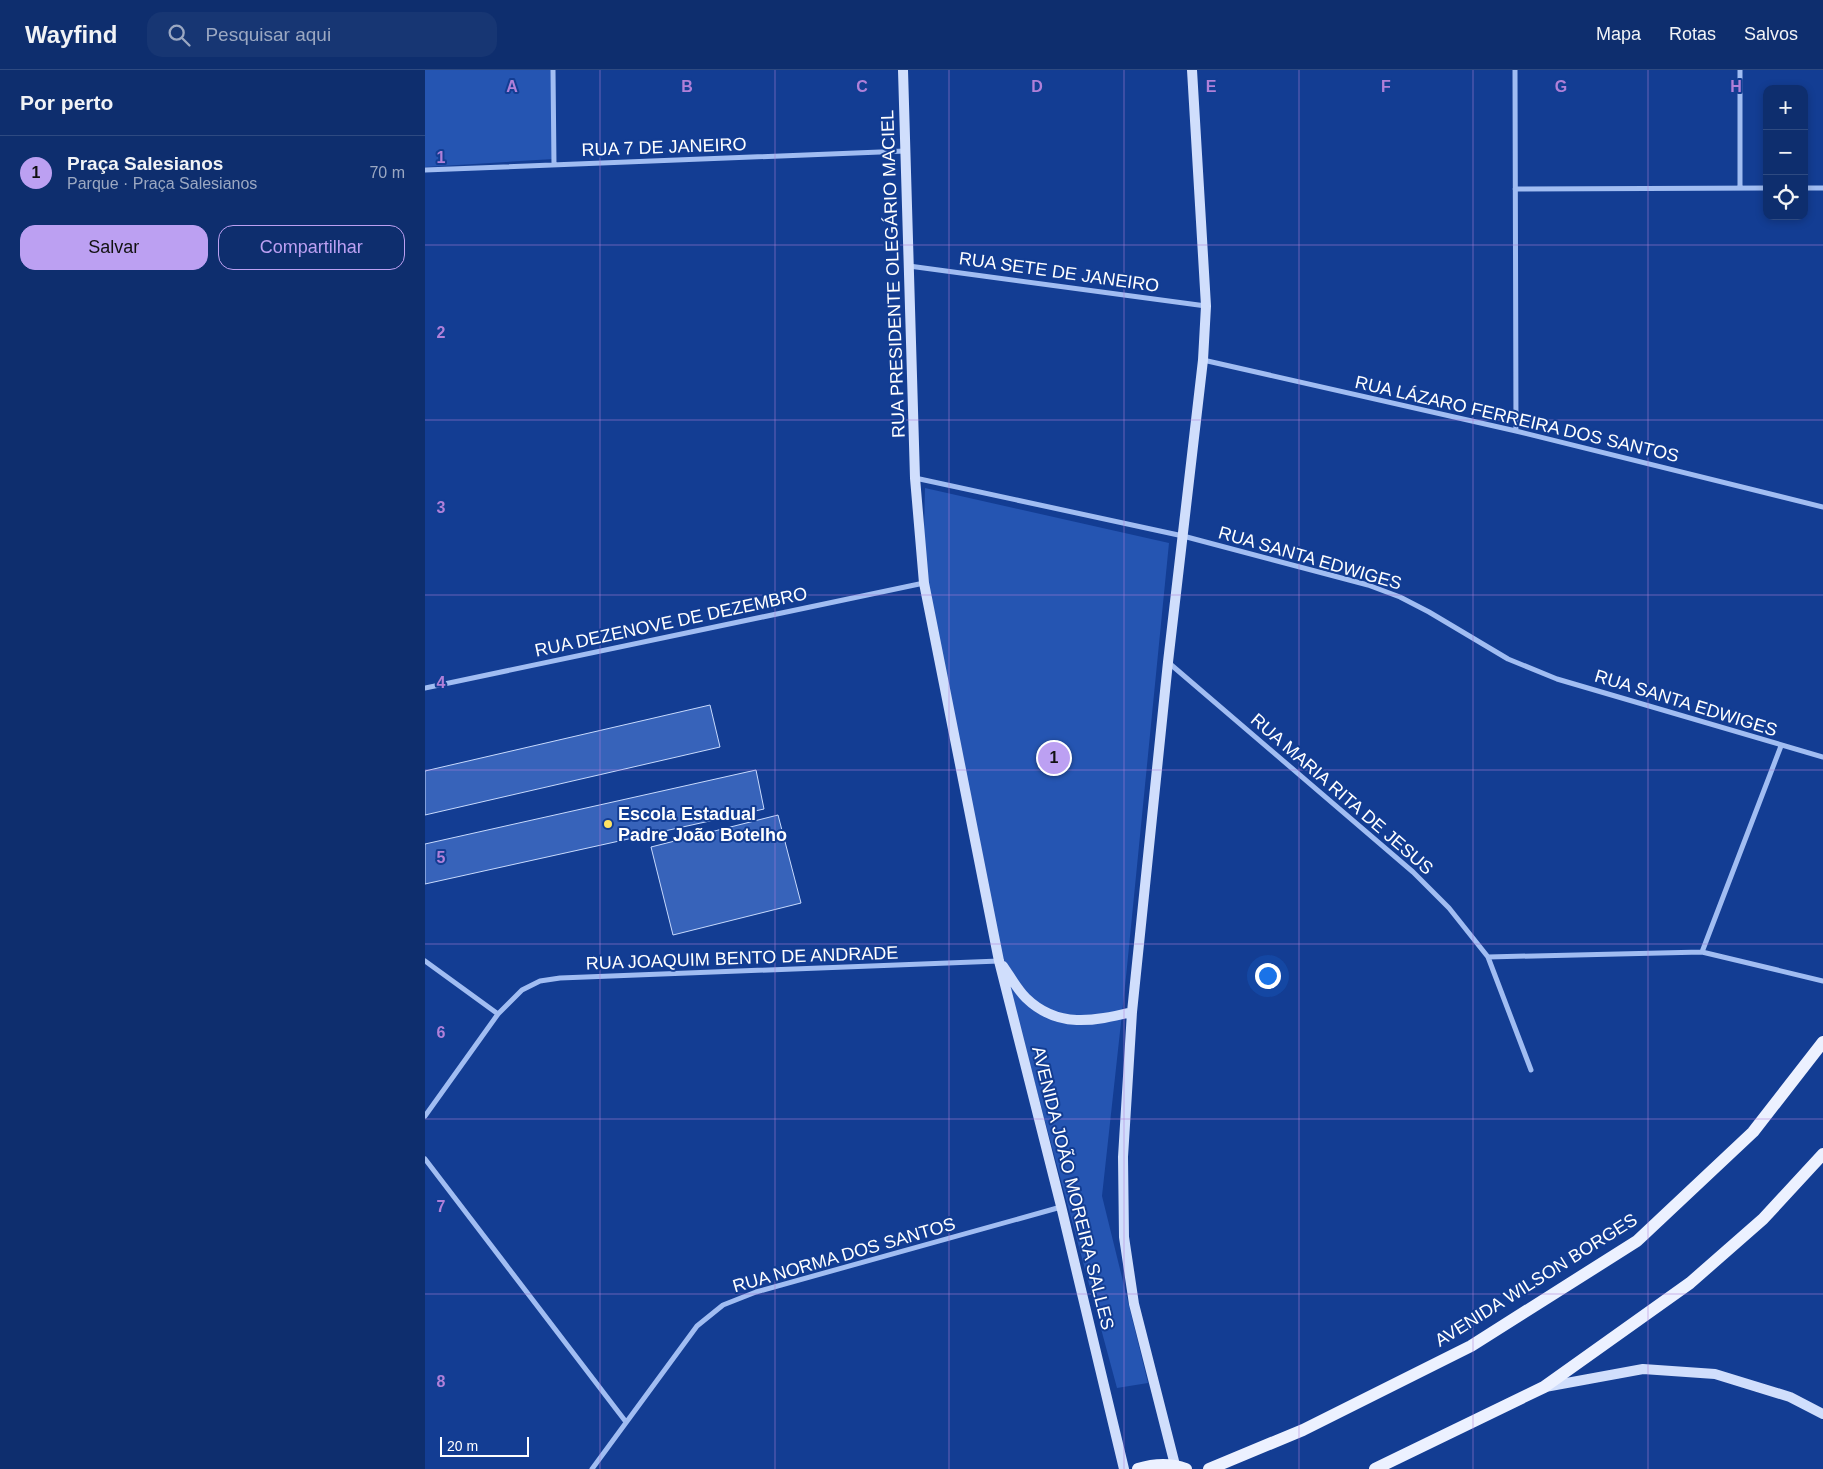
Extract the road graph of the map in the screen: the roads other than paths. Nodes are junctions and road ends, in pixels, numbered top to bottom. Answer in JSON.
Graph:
{"nodes":[{"id":1,"x":553,"y":70,"type":"edge"},
{"id":2,"x":903,"y":70,"type":"edge"},
{"id":3,"x":1191,"y":70,"type":"edge"},
{"id":4,"x":1515,"y":70,"type":"edge"},
{"id":5,"x":1739,"y":70,"type":"edge"},
{"id":6,"x":905,"y":151,"type":"junction"},
{"id":7,"x":554,"y":165,"type":"junction"},
{"id":8,"x":425,"y":170,"type":"edge"},
{"id":9,"x":1739,"y":188,"type":"junction"},
{"id":10,"x":1763,"y":188,"type":"edge"},
{"id":11,"x":1808,"y":188,"type":"edge"},
{"id":12,"x":1823,"y":188,"type":"edge"},
{"id":13,"x":1515,"y":189,"type":"junction"},
{"id":14,"x":909,"y":266,"type":"junction"},
{"id":15,"x":1206,"y":306,"type":"junction"},
{"id":16,"x":1203,"y":360,"type":"junction"},
{"id":17,"x":1516,"y":431,"type":"junction"},
{"id":18,"x":915,"y":478,"type":"junction"},
{"id":19,"x":1823,"y":507,"type":"edge"},
{"id":20,"x":1183,"y":536,"type":"junction"},
{"id":21,"x":924,"y":583,"type":"junction"},
{"id":22,"x":1168,"y":662,"type":"junction"},
{"id":23,"x":425,"y":688,"type":"edge"},
{"id":24,"x":1781,"y":746,"type":"junction"},
{"id":25,"x":1823,"y":757,"type":"edge"},
{"id":26,"x":1702,"y":952,"type":"junction"},
{"id":27,"x":1488,"y":956,"type":"junction"},
{"id":28,"x":425,"y":961,"type":"edge"},
{"id":29,"x":999,"y":962,"type":"junction"},
{"id":30,"x":1823,"y":981,"type":"edge"},
{"id":31,"x":1132,"y":1012,"type":"junction"},
{"id":32,"x":498,"y":1014,"type":"junction"},
{"id":33,"x":1823,"y":1042,"type":"edge"},
{"id":34,"x":1531,"y":1070,"type":"dead end"},
{"id":35,"x":425,"y":1116,"type":"edge"},
{"id":36,"x":1823,"y":1154,"type":"edge"},
{"id":37,"x":425,"y":1159,"type":"edge"},
{"id":38,"x":1061,"y":1206,"type":"junction"},
{"id":39,"x":1544,"y":1387,"type":"junction"},
{"id":40,"x":1823,"y":1414,"type":"edge"},
{"id":41,"x":626,"y":1422,"type":"junction"},
{"id":42,"x":1180,"y":1467,"type":"edge"},
{"id":43,"x":592,"y":1469,"type":"edge"},
{"id":44,"x":1124,"y":1469,"type":"edge"},
{"id":45,"x":1138,"y":1469,"type":"edge"},
{"id":46,"x":1209,"y":1469,"type":"edge"},
{"id":47,"x":1375,"y":1469,"type":"edge"}],
"edges":[{"from":1,"to":7,"type":"street"},
{"from":2,"to":6,"type":"street","name":"RUA PRESIDENTE OLEGÁRIO MACIEL"},
{"from":3,"to":15,"type":"street","name":"AVENIDA JOÃO MOREIRA SALLES"},
{"from":4,"to":13,"type":"street"},
{"from":5,"to":9,"type":"street"},
{"from":6,"to":7,"type":"street","name":"RUA 7 DE JANEIRO"},
{"from":6,"to":14,"type":"street","name":"RUA PRESIDENTE OLEGÁRIO MACIEL"},
{"from":7,"to":8,"type":"street","name":"RUA 7 DE JANEIRO"},
{"from":9,"to":10,"type":"street"},
{"from":9,"to":13,"type":"street"},
{"from":11,"to":12,"type":"street"},
{"from":13,"to":17,"type":"street"},
{"from":14,"to":15,"type":"street","name":"RUA SETE DE JANEIRO"},
{"from":14,"to":18,"type":"street","name":"RUA PRESIDENTE OLEGÁRIO MACIEL"},
{"from":15,"to":16,"type":"street","name":"AVENIDA JOÃO MOREIRA SALLES"},
{"from":16,"to":17,"type":"street","name":"RUA LÁZARO FERREIRA DOS SANTOS"},
{"from":16,"to":20,"type":"street","name":"AVENIDA JOÃO MOREIRA SALLES"},
{"from":17,"to":19,"type":"street","name":"RUA LÁZARO FERREIRA DOS SANTOS"},
{"from":18,"to":20,"type":"street","name":"RUA SANTA EDWIGES"},
{"from":18,"to":21,"type":"street","name":"RUA PRESIDENTE OLEGÁRIO MACIEL"},
{"from":20,"to":22,"type":"street","name":"AVENIDA JOÃO MOREIRA SALLES"},
{"from":20,"to":24,"type":"street","name":"RUA SANTA EDWIGES"},
{"from":21,"to":23,"type":"street","name":"RUA DEZENOVE DE DEZEMBRO"},
{"from":21,"to":29,"type":"street","name":"AVENIDA JOÃO MOREIRA SALLES"},
{"from":22,"to":27,"type":"street","name":"RUA MARIA RITA DE JESUS"},
{"from":22,"to":31,"type":"street","name":"AVENIDA JOÃO MOREIRA SALLES"},
{"from":24,"to":25,"type":"street","name":"RUA SANTA EDWIGES"},
{"from":24,"to":26,"type":"street"},
{"from":26,"to":27,"type":"street"},
{"from":26,"to":30,"type":"street"},
{"from":27,"to":34,"type":"street","name":"RUA MARIA RITA DE JESUS"},
{"from":28,"to":32,"type":"street"},
{"from":29,"to":31,"type":"street"},
{"from":29,"to":32,"type":"street","name":"RUA JOAQUIM BENTO DE ANDRADE"},
{"from":29,"to":38,"type":"street","name":"AVENIDA JOÃO MOREIRA SALLES"},
{"from":31,"to":42,"type":"street","name":"AVENIDA JOÃO MOREIRA SALLES"},
{"from":32,"to":35,"type":"street","name":"RUA JOAQUIM BENTO DE ANDRADE"},
{"from":33,"to":46,"type":"main road","name":"AVENIDA WILSON BORGES"},
{"from":36,"to":39,"type":"main road"},
{"from":37,"to":41,"type":"street"},
{"from":38,"to":41,"type":"street","name":"RUA NORMA DOS SANTOS"},
{"from":38,"to":44,"type":"street","name":"AVENIDA JOÃO MOREIRA SALLES"},
{"from":39,"to":40,"type":"street"},
{"from":39,"to":47,"type":"main road"},
{"from":41,"to":43,"type":"street","name":"RUA NORMA DOS SANTOS"},
{"from":42,"to":45,"type":"main road"}]}
